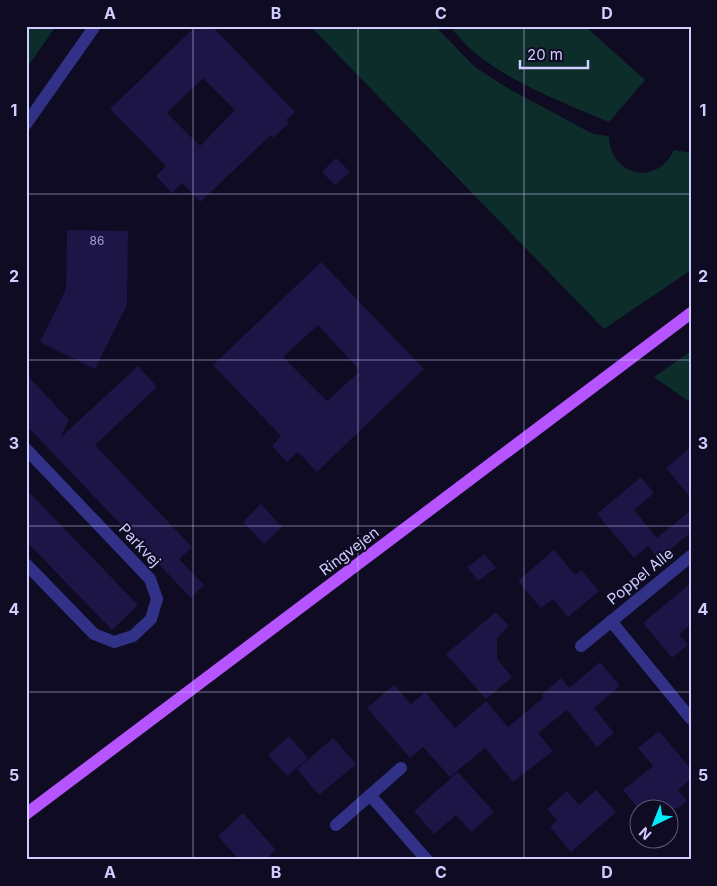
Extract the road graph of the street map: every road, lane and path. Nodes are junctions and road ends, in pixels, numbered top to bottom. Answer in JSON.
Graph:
{"nodes":[{"id":1,"x":94,"y":26,"type":"edge"},
{"id":2,"x":26,"y":124,"type":"edge"},
{"id":3,"x":691,"y":313,"type":"edge"},
{"id":4,"x":26,"y":448,"type":"edge"},
{"id":5,"x":691,"y":556,"type":"edge"},
{"id":6,"x":26,"y":564,"type":"edge"},
{"id":7,"x":611,"y":621,"type":"junction"},
{"id":8,"x":581,"y":646,"type":"dead end"},
{"id":9,"x":691,"y":719,"type":"edge"},
{"id":10,"x":401,"y":768,"type":"dead end"},
{"id":11,"x":370,"y":795,"type":"junction"},
{"id":12,"x":26,"y":814,"type":"edge"},
{"id":13,"x":336,"y":825,"type":"dead end"},
{"id":14,"x":427,"y":860,"type":"edge"}],
"edges":[{"from":1,"to":2,"type":"street"},
{"from":3,"to":12,"type":"main road","name":"Ringvejen"},
{"from":4,"to":6,"type":"street","name":"Parkvej"},
{"from":5,"to":7,"type":"street","name":"Poppel Alle"},
{"from":7,"to":8,"type":"street","name":"Poppel Alle"},
{"from":7,"to":9,"type":"street","name":"Poppel Alle"},
{"from":10,"to":11,"type":"street"},
{"from":11,"to":13,"type":"street"},
{"from":11,"to":14,"type":"street"}]}
